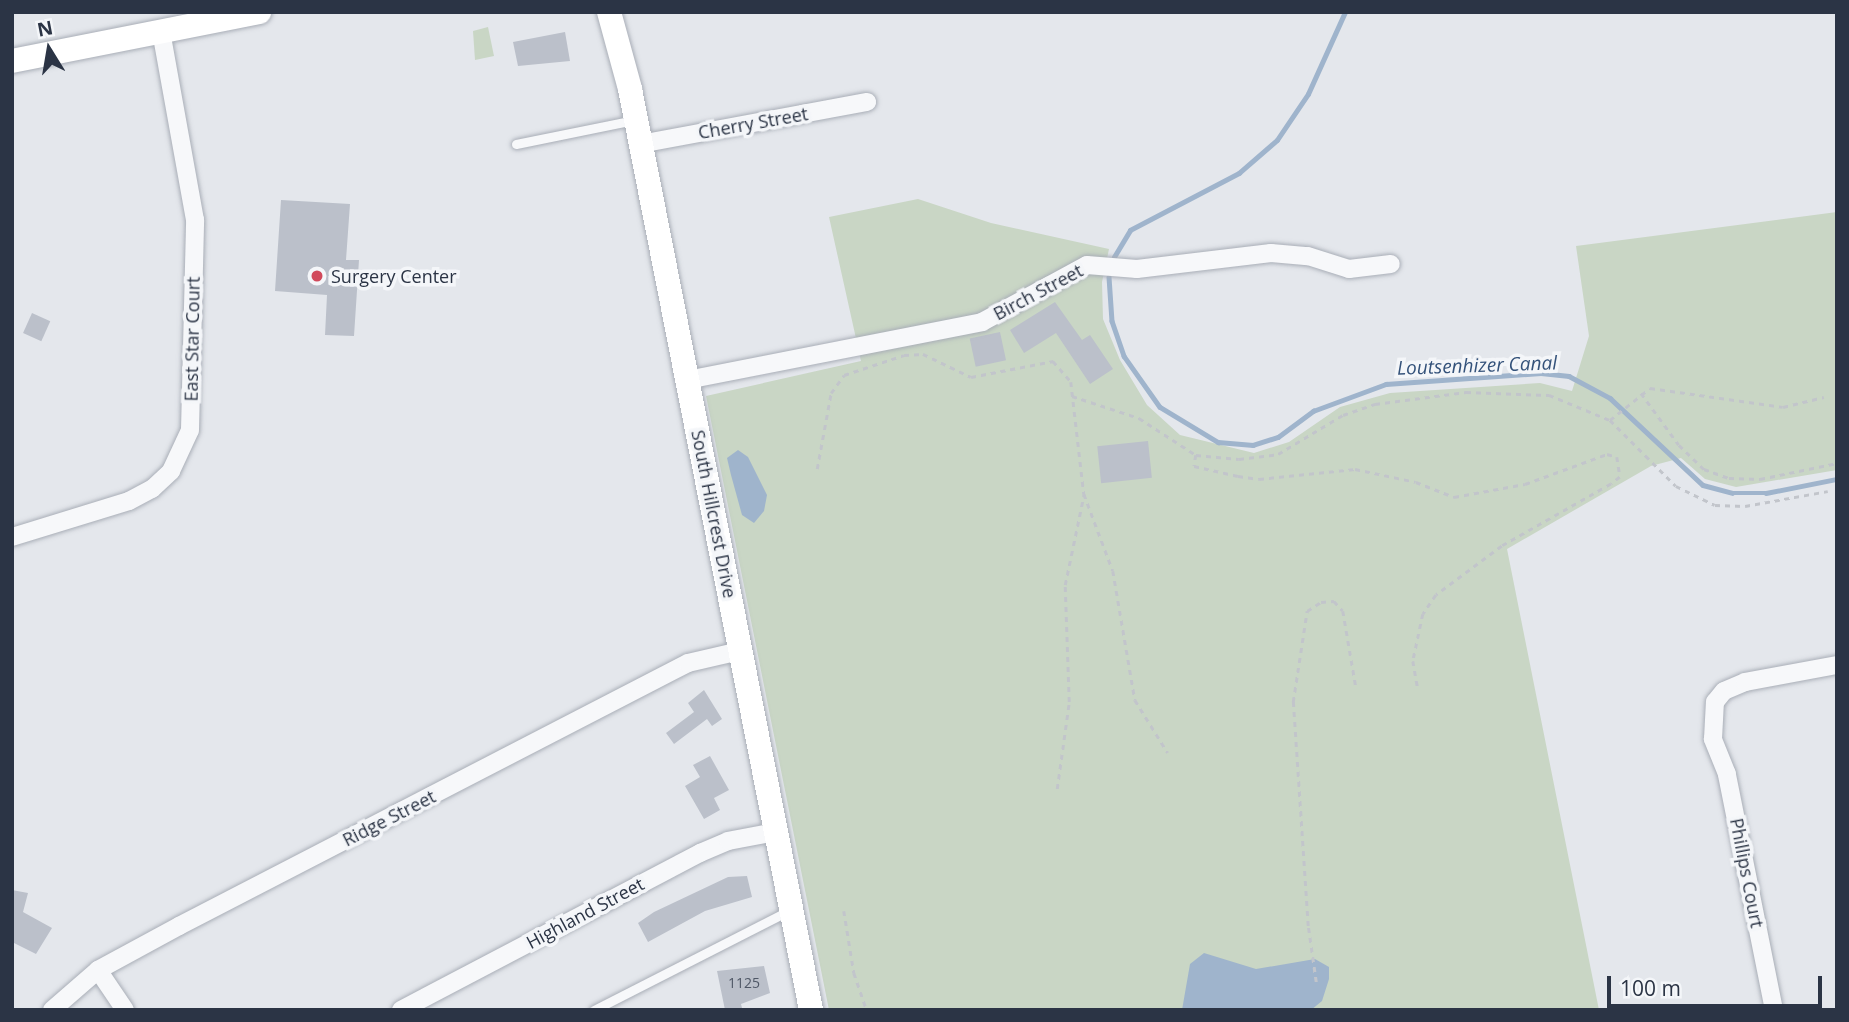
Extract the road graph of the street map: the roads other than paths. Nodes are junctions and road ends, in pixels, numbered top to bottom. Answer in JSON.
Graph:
{"nodes":[{"id":1,"x":259,"y":12,"type":"edge"},
{"id":2,"x":605,"y":15,"type":"edge"},
{"id":3,"x":161,"y":32,"type":"junction"},
{"id":4,"x":12,"y":61,"type":"edge"},
{"id":5,"x":867,"y":102,"type":"dead end"},
{"id":6,"x":638,"y":132,"type":"junction"},
{"id":7,"x":516,"y":144,"type":"dead end"},
{"id":8,"x":1391,"y":264,"type":"dead end"},
{"id":9,"x":688,"y":380,"type":"junction"},
{"id":10,"x":12,"y":537,"type":"edge"},
{"id":11,"x":740,"y":651,"type":"junction"},
{"id":12,"x":1837,"y":665,"type":"edge"},
{"id":13,"x":775,"y":832,"type":"junction"},
{"id":14,"x":791,"y":909,"type":"junction"},
{"id":15,"x":98,"y":970,"type":"junction"},
{"id":16,"x":52,"y":1010,"type":"edge"},
{"id":17,"x":125,"y":1010,"type":"edge"},
{"id":18,"x":401,"y":1010,"type":"edge"},
{"id":19,"x":594,"y":1010,"type":"edge"},
{"id":20,"x":811,"y":1010,"type":"edge"},
{"id":21,"x":1774,"y":1010,"type":"edge"}],
"edges":[{"from":1,"to":3,"type":"street"},
{"from":2,"to":6,"type":"street","name":"South Hillcrest Drive"},
{"from":3,"to":4,"type":"street"},
{"from":3,"to":10,"type":"street","name":"East Star Court"},
{"from":5,"to":6,"type":"street","name":"Cherry Street"},
{"from":6,"to":7,"type":"lane"},
{"from":6,"to":9,"type":"street","name":"South Hillcrest Drive"},
{"from":8,"to":9,"type":"street","name":"Birch Street"},
{"from":9,"to":11,"type":"street","name":"South Hillcrest Drive"},
{"from":11,"to":13,"type":"street","name":"South Hillcrest Drive"},
{"from":11,"to":15,"type":"street","name":"Ridge Street"},
{"from":12,"to":21,"type":"street","name":"Phillips Court"},
{"from":13,"to":14,"type":"street","name":"South Hillcrest Drive"},
{"from":13,"to":18,"type":"street","name":"Highland Street"},
{"from":14,"to":19,"type":"lane"},
{"from":14,"to":20,"type":"street","name":"South Hillcrest Drive"},
{"from":15,"to":16,"type":"street","name":"Ridge Street"},
{"from":15,"to":17,"type":"street"}]}
